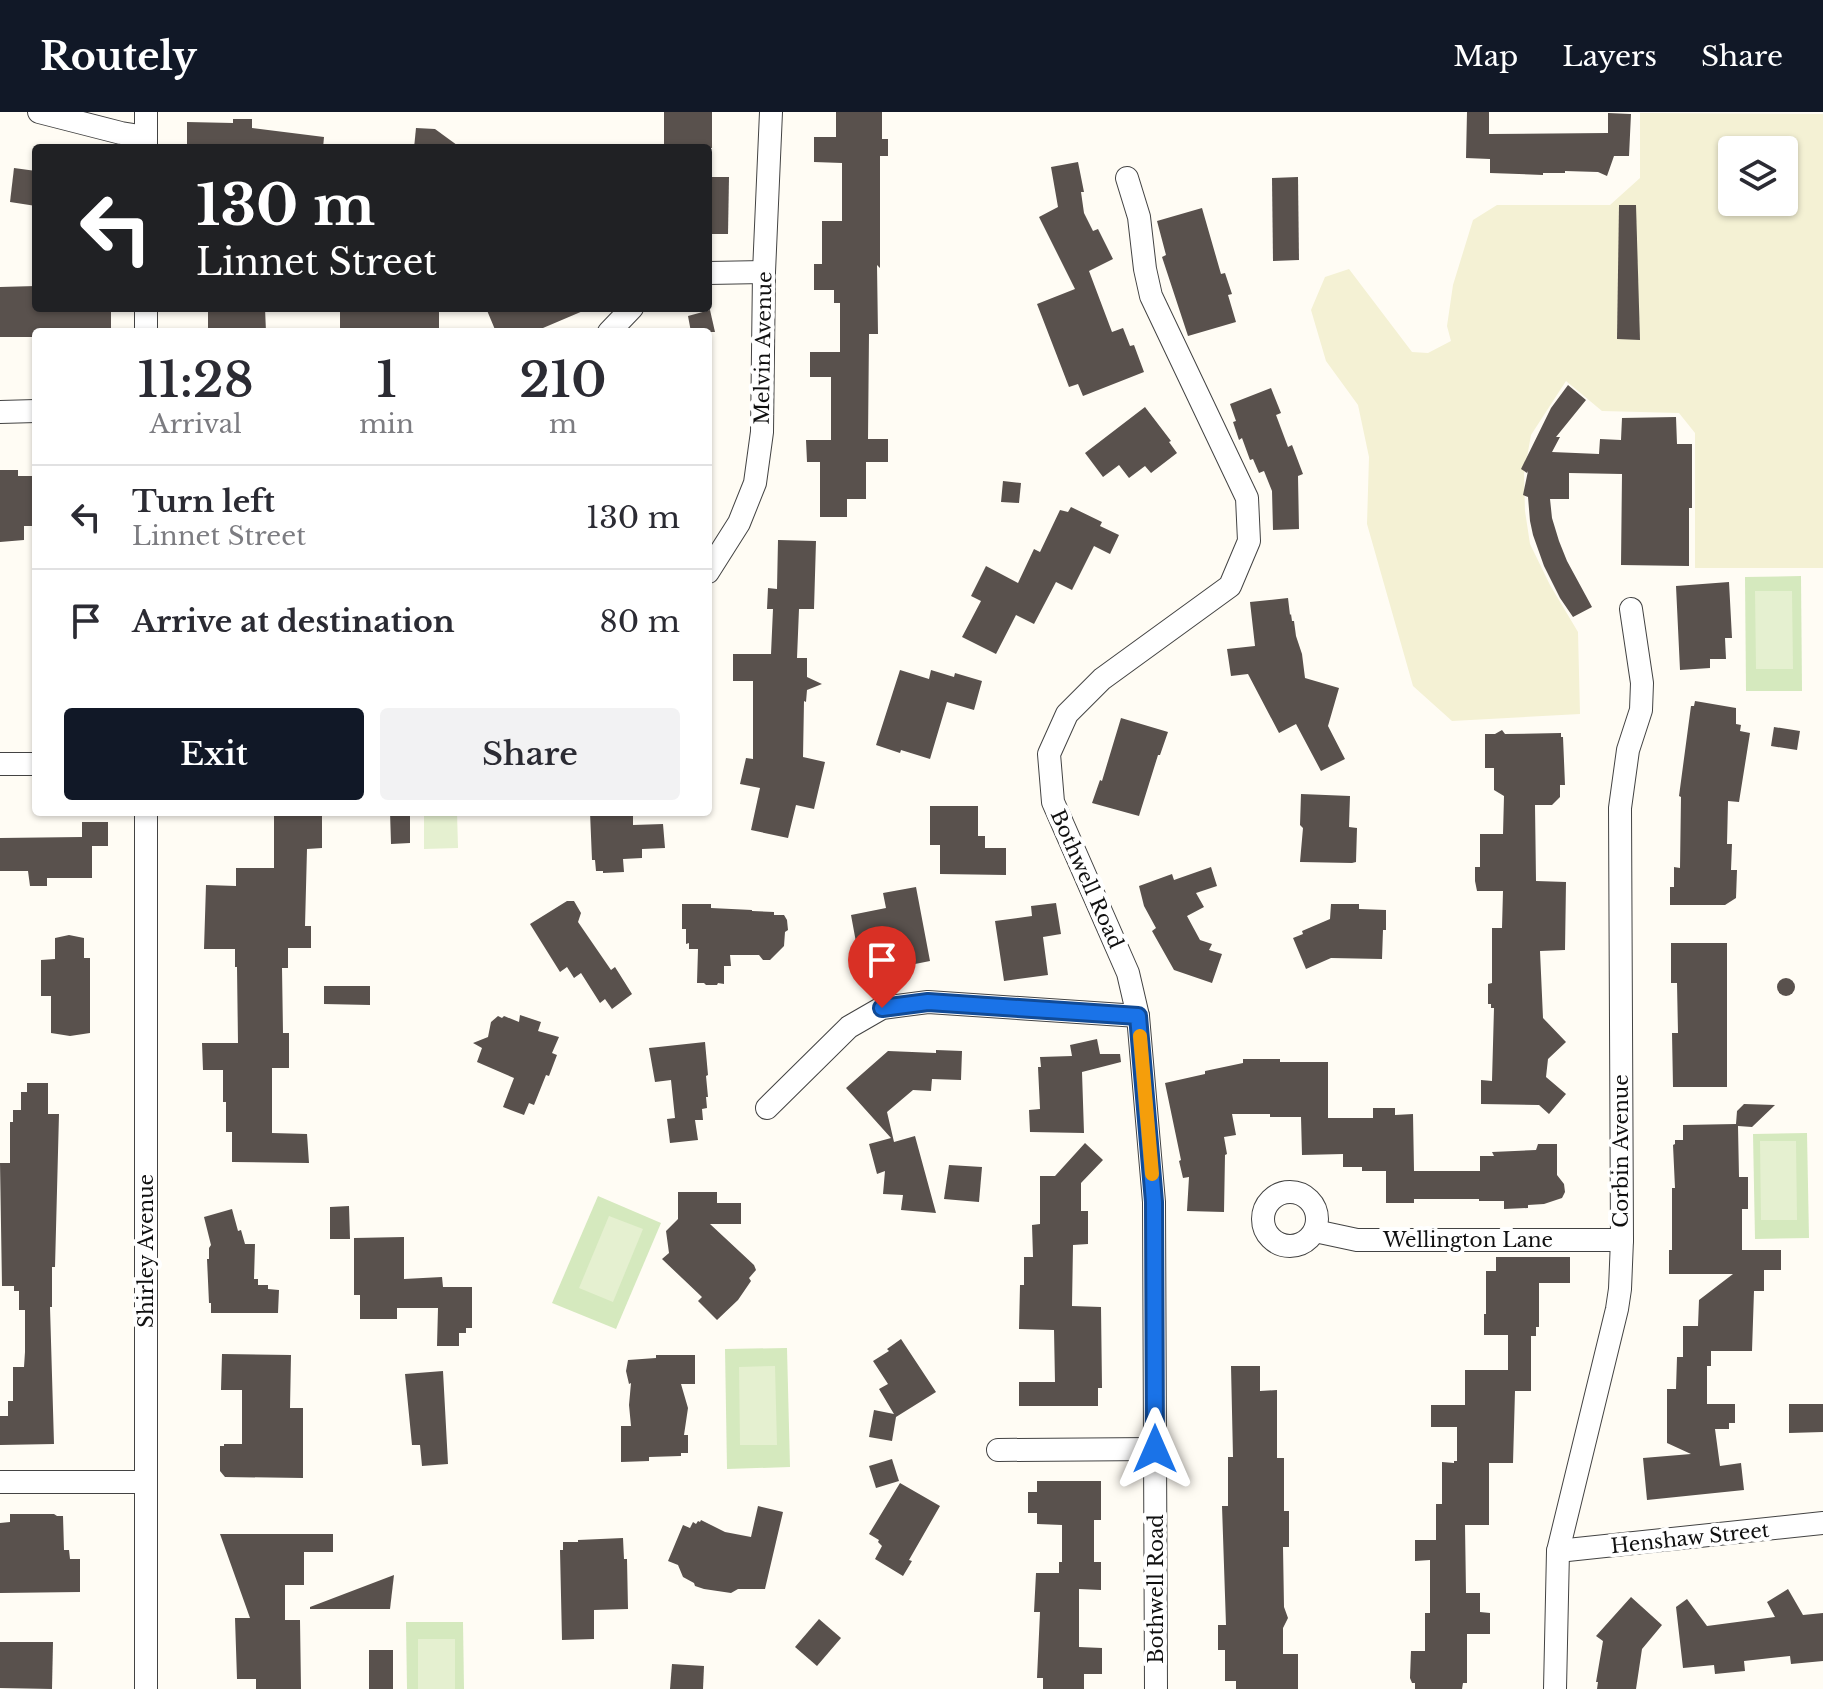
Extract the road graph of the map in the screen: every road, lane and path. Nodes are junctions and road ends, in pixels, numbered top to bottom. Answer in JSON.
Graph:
{"nodes":[{"id":1,"x":39,"y":112,"type":"edge"},
{"id":2,"x":146,"y":112,"type":"edge"},
{"id":3,"x":771,"y":112,"type":"edge"},
{"id":4,"x":146,"y":142,"type":"edge"},
{"id":5,"x":1127,"y":178,"type":"dead end"},
{"id":6,"x":764,"y":272,"type":"junction"},
{"id":7,"x":712,"y":273,"type":"edge"},
{"id":8,"x":628,"y":312,"type":"edge"},
{"id":9,"x":613,"y":328,"type":"edge"},
{"id":10,"x":32,"y":411,"type":"edge"},
{"id":11,"x":0,"y":412,"type":"edge"},
{"id":12,"x":712,"y":566,"type":"edge"},
{"id":13,"x":1631,"y":609,"type":"dead end"},
{"id":14,"x":0,"y":764,"type":"edge"},
{"id":15,"x":32,"y":764,"type":"edge"},
{"id":16,"x":146,"y":816,"type":"edge"},
{"id":17,"x":1138,"y":1016,"type":"junction"},
{"id":18,"x":767,"y":1108,"type":"dead end"},
{"id":19,"x":1315,"y":1231,"type":"dead end"},
{"id":20,"x":1622,"y":1240,"type":"junction"},
{"id":21,"x":1155,"y":1449,"type":"junction"},
{"id":22,"x":998,"y":1450,"type":"dead end"},
{"id":23,"x":0,"y":1482,"type":"edge"},
{"id":24,"x":145,"y":1482,"type":"junction"},
{"id":25,"x":1823,"y":1523,"type":"edge"},
{"id":26,"x":1558,"y":1551,"type":"junction"},
{"id":27,"x":146,"y":1689,"type":"edge"},
{"id":28,"x":1156,"y":1689,"type":"edge"},
{"id":29,"x":1555,"y":1689,"type":"edge"}],
"edges":[{"from":1,"to":4,"type":"street"},
{"from":2,"to":4,"type":"street"},
{"from":3,"to":6,"type":"street","name":"Melvin Avenue"},
{"from":5,"to":17,"type":"street","name":"Bothwell Road"},
{"from":6,"to":7,"type":"street"},
{"from":6,"to":12,"type":"street","name":"Melvin Avenue"},
{"from":8,"to":9,"type":"street"},
{"from":10,"to":11,"type":"street"},
{"from":13,"to":20,"type":"street","name":"Corbin Avenue"},
{"from":14,"to":15,"type":"street"},
{"from":16,"to":24,"type":"street","name":"Shirley Avenue"},
{"from":17,"to":18,"type":"street"},
{"from":17,"to":21,"type":"street","name":"Bothwell Road"},
{"from":19,"to":20,"type":"street","name":"Wellington Lane"},
{"from":20,"to":26,"type":"street","name":"Corbin Avenue"},
{"from":21,"to":22,"type":"street"},
{"from":21,"to":28,"type":"street","name":"Bothwell Road"},
{"from":23,"to":24,"type":"street"},
{"from":24,"to":27,"type":"street","name":"Shirley Avenue"},
{"from":25,"to":26,"type":"street","name":"Henshaw Street"},
{"from":26,"to":29,"type":"street","name":"Corbin Avenue"}]}
